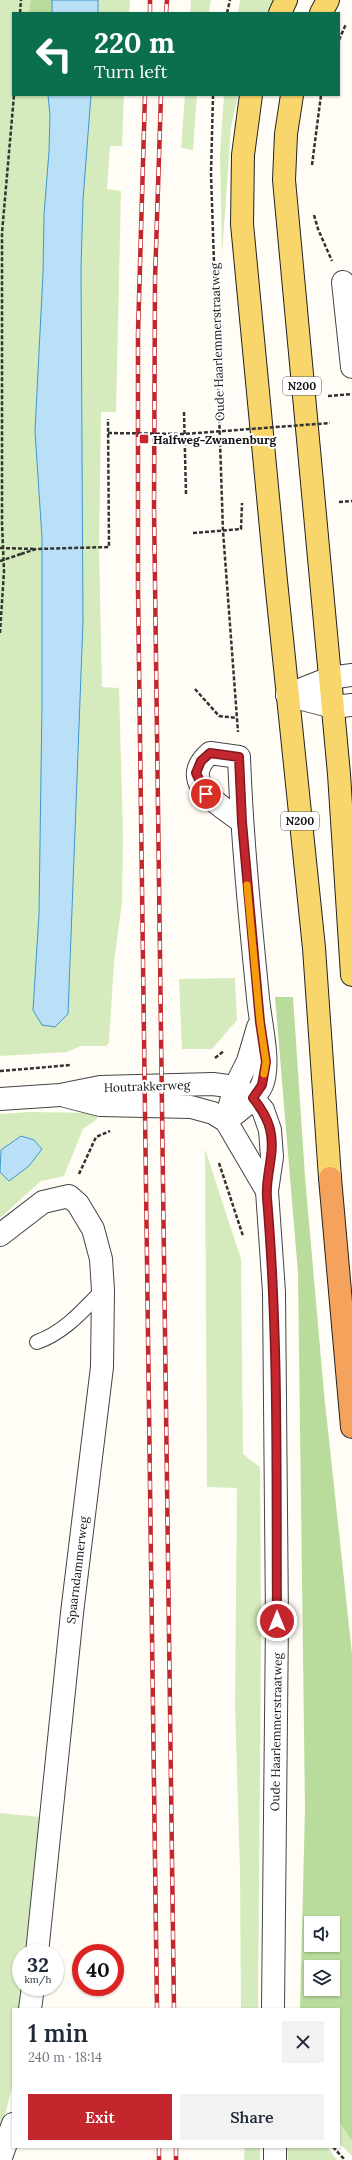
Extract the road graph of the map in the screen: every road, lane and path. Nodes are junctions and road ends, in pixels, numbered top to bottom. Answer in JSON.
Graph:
{"nodes":[{"id":1,"x":21,"y":0,"type":"edge"},
{"id":2,"x":230,"y":0,"type":"edge"},
{"id":3,"x":286,"y":0,"type":"edge"},
{"id":4,"x":328,"y":0,"type":"edge"},
{"id":5,"x":20,"y":12,"type":"edge"},
{"id":6,"x":227,"y":12,"type":"edge"},
{"id":7,"x":280,"y":12,"type":"edge"},
{"id":8,"x":322,"y":12,"type":"edge"},
{"id":9,"x":347,"y":20,"type":"dead end"},
{"id":10,"x":340,"y":38,"type":"edge"},
{"id":11,"x":14,"y":96,"type":"edge"},
{"id":12,"x":213,"y":96,"type":"edge"},
{"id":13,"x":252,"y":96,"type":"edge"},
{"id":14,"x":292,"y":96,"type":"edge"},
{"id":15,"x":321,"y":96,"type":"edge"},
{"id":16,"x":312,"y":168,"type":"dead end"},
{"id":17,"x":313,"y":212,"type":"dead end"},
{"id":18,"x":343,"y":282,"type":"joint"},
{"id":19,"x":352,"y":367,"type":"edge"},
{"id":20,"x":352,"y":394,"type":"edge"},
{"id":21,"x":328,"y":403,"type":"dead end"},
{"id":22,"x":184,"y":412,"type":"dead end"},
{"id":23,"x":330,"y":422,"type":"dead end"},
{"id":24,"x":108,"y":425,"type":"dead end"},
{"id":25,"x":108,"y":433,"type":"junction"},
{"id":26,"x":184,"y":434,"type":"junction"},
{"id":27,"x":186,"y":494,"type":"dead end"},
{"id":28,"x":336,"y":497,"type":"dead end"},
{"id":29,"x":242,"y":498,"type":"dead end"},
{"id":30,"x":352,"y":501,"type":"edge"},
{"id":31,"x":223,"y":531,"type":"junction"},
{"id":32,"x":193,"y":533,"type":"dead end"},
{"id":33,"x":0,"y":548,"type":"edge"},
{"id":34,"x":36,"y":549,"type":"junction"},
{"id":35,"x":0,"y":561,"type":"edge"},
{"id":36,"x":0,"y":633,"type":"edge"},
{"id":37,"x":352,"y":675,"type":"edge"},
{"id":38,"x":330,"y":678,"type":"junction"},
{"id":39,"x":195,"y":689,"type":"dead end"},
{"id":40,"x":287,"y":695,"type":"junction"},
{"id":41,"x":342,"y":706,"type":"edge"},
{"id":42,"x":237,"y":718,"type":"junction"},
{"id":43,"x":239,"y":757,"type":"junction"},
{"id":44,"x":242,"y":822,"type":"junction"},
{"id":45,"x":352,"y":975,"type":"edge"},
{"id":46,"x":260,"y":1022,"type":"junction"},
{"id":47,"x":76,"y":1065,"type":"dead end"},
{"id":48,"x":0,"y":1071,"type":"edge"},
{"id":49,"x":235,"y":1087,"type":"junction"},
{"id":50,"x":60,"y":1095,"type":"junction"},
{"id":51,"x":253,"y":1098,"type":"junction"},
{"id":52,"x":0,"y":1099,"type":"edge"},
{"id":53,"x":226,"y":1121,"type":"junction"},
{"id":54,"x":101,"y":1134,"type":"dead end"},
{"id":55,"x":330,"y":1178,"type":"joint"},
{"id":56,"x":267,"y":1191,"type":"junction"},
{"id":57,"x":70,"y":1196,"type":"junction"},
{"id":58,"x":0,"y":1236,"type":"edge"},
{"id":59,"x":103,"y":1290,"type":"junction"},
{"id":60,"x":37,"y":1342,"type":"dead end"},
{"id":61,"x":352,"y":1427,"type":"edge"},
{"id":62,"x":38,"y":1944,"type":"edge"},
{"id":63,"x":32,"y":1996,"type":"edge"},
{"id":64,"x":30,"y":2008,"type":"edge"},
{"id":65,"x":273,"y":2008,"type":"edge"},
{"id":66,"x":12,"y":2127,"type":"edge"},
{"id":67,"x":275,"y":2148,"type":"edge"},
{"id":68,"x":334,"y":2148,"type":"edge"},
{"id":69,"x":0,"y":2160,"type":"edge"},
{"id":70,"x":275,"y":2160,"type":"edge"},
{"id":71,"x":345,"y":2160,"type":"edge"}],
"edges":[{"from":1,"to":5,"type":"path"},
{"from":2,"to":6,"type":"path"},
{"from":3,"to":7,"type":"main road"},
{"from":4,"to":8,"type":"main road"},
{"from":9,"to":10,"type":"path"},
{"from":11,"to":36,"type":"path"},
{"from":12,"to":31,"type":"path","name":"Oude Haarlemmerstraatweg"},
{"from":13,"to":40,"type":"main road","number":"N200"},
{"from":14,"to":38,"type":"main road","number":"N200"},
{"from":15,"to":16,"type":"path"},
{"from":17,"to":18,"type":"path"},
{"from":18,"to":19,"type":"street"},
{"from":20,"to":21,"type":"path"},
{"from":22,"to":26,"type":"path"},
{"from":23,"to":26,"type":"path","bridge":true},
{"from":24,"to":25,"type":"path"},
{"from":25,"to":26,"type":"path","bridge":true},
{"from":25,"to":34,"type":"path"},
{"from":26,"to":27,"type":"path"},
{"from":28,"to":30,"type":"path"},
{"from":29,"to":31,"type":"path"},
{"from":31,"to":32,"type":"path"},
{"from":31,"to":42,"type":"path","name":"Oude Haarlemmerstraatweg"},
{"from":33,"to":34,"type":"path","bridge":true},
{"from":34,"to":35,"type":"path","bridge":true},
{"from":37,"to":38,"type":"street"},
{"from":38,"to":40,"type":"street"},
{"from":38,"to":41,"type":"main road","number":"N200"},
{"from":39,"to":42,"type":"path"},
{"from":40,"to":41,"type":"street"},
{"from":40,"to":55,"type":"main road","number":"N200"},
{"from":41,"to":45,"type":"main road","number":"N200"},
{"from":42,"to":43,"type":"path","name":"Oude Haarlemmerstraatweg"},
{"from":43,"to":44,"type":"street"},
{"from":43,"to":44,"type":"street"},
{"from":44,"to":46,"type":"street"},
{"from":46,"to":49,"type":"street"},
{"from":46,"to":51,"type":"street"},
{"from":47,"to":48,"type":"path"},
{"from":49,"to":50,"type":"street","name":"Houtrakkerweg"},
{"from":49,"to":51,"type":"street","name":"Oude Haarlemmerstraatweg"},
{"from":49,"to":53,"type":"street"},
{"from":50,"to":52,"type":"street","name":"Houtrakkerweg"},
{"from":50,"to":53,"type":"street","name":"Houtrakkerweg"},
{"from":51,"to":53,"type":"street"},
{"from":51,"to":56,"type":"street","name":"Oude Haarlemmerstraatweg"},
{"from":53,"to":56,"type":"street","name":"Oude Haarlemmerstraatweg"},
{"from":54,"to":57,"type":"path"},
{"from":55,"to":61,"type":"highway"},
{"from":56,"to":65,"type":"street","name":"Oude Haarlemmerstraatweg"},
{"from":57,"to":58,"type":"street"},
{"from":57,"to":59,"type":"street","name":"Spaarndammerweg"},
{"from":59,"to":60,"type":"lane"},
{"from":59,"to":62,"type":"street","name":"Spaarndammerweg"},
{"from":63,"to":64,"type":"street"},
{"from":66,"to":69,"type":"street"},
{"from":67,"to":70,"type":"street"},
{"from":68,"to":71,"type":"path"}]}
